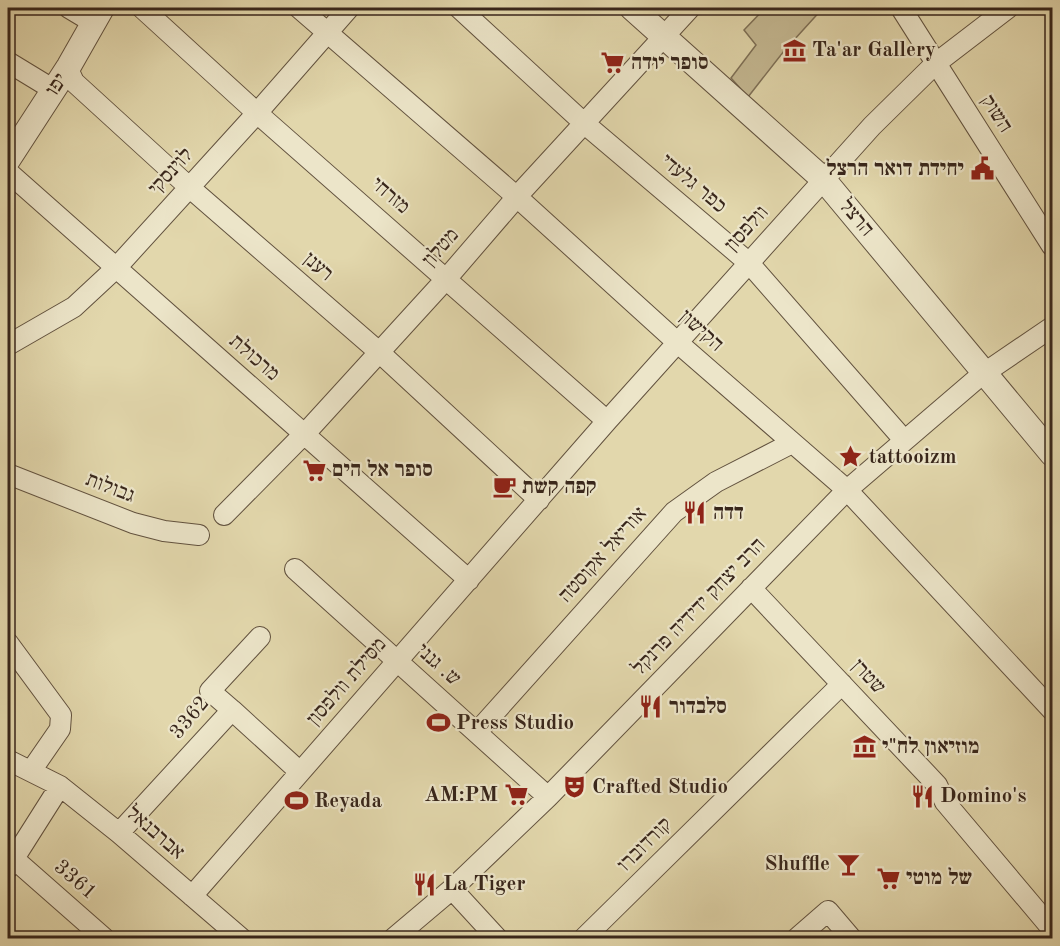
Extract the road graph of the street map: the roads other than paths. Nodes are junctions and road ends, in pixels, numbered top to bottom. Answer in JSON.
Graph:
{"nodes":[{"id":1,"x":69,"y":8,"type":"edge"},
{"id":2,"x":141,"y":8,"type":"edge"},
{"id":3,"x":299,"y":8,"type":"edge"},
{"id":4,"x":349,"y":8,"type":"edge"},
{"id":5,"x":459,"y":8,"type":"edge"},
{"id":6,"x":632,"y":8,"type":"edge"},
{"id":7,"x":690,"y":8,"type":"edge"},
{"id":8,"x":901,"y":8,"type":"edge"},
{"id":9,"x":1008,"y":8,"type":"edge"},
{"id":10,"x":98,"y":15,"type":"edge"},
{"id":11,"x":328,"y":33,"type":"junction"},
{"id":12,"x":664,"y":36,"type":"junction"},
{"id":13,"x":8,"y":62,"type":"edge"},
{"id":14,"x":935,"y":64,"type":"junction"},
{"id":15,"x":68,"y":69,"type":"junction"},
{"id":16,"x":54,"y":90,"type":"junction"},
{"id":17,"x":257,"y":113,"type":"junction"},
{"id":18,"x":585,"y":124,"type":"junction"},
{"id":19,"x":8,"y":160,"type":"edge"},
{"id":20,"x":8,"y":172,"type":"edge"},
{"id":21,"x":824,"y":180,"type":"junction"},
{"id":22,"x":189,"y":187,"type":"junction"},
{"id":23,"x":517,"y":197,"type":"junction"},
{"id":24,"x":1053,"y":246,"type":"edge"},
{"id":25,"x":749,"y":263,"type":"junction"},
{"id":26,"x":116,"y":268,"type":"junction"},
{"id":27,"x":447,"y":278,"type":"junction"},
{"id":28,"x":1053,"y":327,"type":"edge"},
{"id":29,"x":678,"y":343,"type":"junction"},
{"id":30,"x":8,"y":345,"type":"edge"},
{"id":31,"x":379,"y":352,"type":"junction"},
{"id":32,"x":986,"y":372,"type":"junction"},
{"id":33,"x":607,"y":421,"type":"junction"},
{"id":34,"x":304,"y":435,"type":"junction"},
{"id":35,"x":904,"y":440,"type":"junction"},
{"id":36,"x":792,"y":443,"type":"junction"},
{"id":37,"x":1053,"y":454,"type":"edge"},
{"id":38,"x":8,"y":474,"type":"edge"},
{"id":39,"x":846,"y":490,"type":"junction"},
{"id":40,"x":539,"y":500,"type":"junction"},
{"id":41,"x":224,"y":515,"type":"dead end"},
{"id":42,"x":199,"y":535,"type":"dead end"},
{"id":43,"x":295,"y":569,"type":"dead end"},
{"id":44,"x":469,"y":580,"type":"junction"},
{"id":45,"x":751,"y":588,"type":"junction"},
{"id":46,"x":260,"y":637,"type":"dead end"},
{"id":47,"x":8,"y":643,"type":"edge"},
{"id":48,"x":397,"y":660,"type":"junction"},
{"id":49,"x":842,"y":684,"type":"junction"},
{"id":50,"x":232,"y":710,"type":"junction"},
{"id":51,"x":1053,"y":710,"type":"edge"},
{"id":52,"x":477,"y":732,"type":"junction"},
{"id":53,"x":8,"y":760,"type":"edge"},
{"id":54,"x":31,"y":771,"type":"junction"},
{"id":55,"x":300,"y":772,"type":"junction"},
{"id":56,"x":60,"y":786,"type":"junction"},
{"id":57,"x":548,"y":797,"type":"junction"},
{"id":58,"x":119,"y":833,"type":"junction"},
{"id":59,"x":10,"y":863,"type":"edge"},
{"id":60,"x":452,"y":889,"type":"junction"},
{"id":61,"x":192,"y":896,"type":"junction"},
{"id":62,"x":1053,"y":929,"type":"edge"},
{"id":63,"x":104,"y":939,"type":"edge"},
{"id":64,"x":242,"y":939,"type":"edge"},
{"id":65,"x":394,"y":939,"type":"edge"},
{"id":66,"x":497,"y":939,"type":"edge"},
{"id":67,"x":584,"y":939,"type":"edge"},
{"id":68,"x":797,"y":939,"type":"edge"},
{"id":69,"x":851,"y":939,"type":"edge"}],
"edges":[{"from":1,"to":10,"type":"street"},
{"from":2,"to":17,"type":"street","name":"מזרחי"},
{"from":3,"to":11,"type":"street","name":"הקישון"},
{"from":4,"to":11,"type":"street","name":"לוינסקי"},
{"from":5,"to":18,"type":"street","name":"כפר גלעדי"},
{"from":6,"to":12,"type":"street","name":"הרצל"},
{"from":7,"to":12,"type":"street","name":"מטלון"},
{"from":8,"to":14,"type":"street","name":"השוק"},
{"from":9,"to":14,"type":"street","name":"וולפסון"},
{"from":10,"to":15,"type":"street","name":"יפו"},
{"from":11,"to":17,"type":"street","name":"לוינסקי"},
{"from":11,"to":23,"type":"street","name":"הקישון"},
{"from":12,"to":18,"type":"street","name":"מטלון"},
{"from":12,"to":21,"type":"street","name":"הרצל"},
{"from":13,"to":16,"type":"street"},
{"from":14,"to":21,"type":"street","name":"וולפסון"},
{"from":14,"to":24,"type":"street","name":"השוק"},
{"from":15,"to":16,"type":"street","name":"יפו"},
{"from":15,"to":22,"type":"street","name":"רענן"},
{"from":16,"to":19,"type":"street","name":"יפו"},
{"from":17,"to":22,"type":"street","name":"לוינסקי"},
{"from":17,"to":27,"type":"street","name":"מזרחי"},
{"from":18,"to":23,"type":"street","name":"מטלון"},
{"from":18,"to":25,"type":"street","name":"כפר גלעדי"},
{"from":20,"to":26,"type":"street","name":"מרכולת"},
{"from":21,"to":25,"type":"street","name":"וולפסון"},
{"from":21,"to":32,"type":"street","name":"הרצל"},
{"from":22,"to":26,"type":"street","name":"לוינסקי"},
{"from":22,"to":31,"type":"street","name":"רענן"},
{"from":23,"to":27,"type":"street","name":"מטלון"},
{"from":23,"to":29,"type":"street","name":"הקישון"},
{"from":25,"to":29,"type":"street","name":"וולפסון"},
{"from":25,"to":35,"type":"street","name":"כפר גלעדי"},
{"from":26,"to":30,"type":"street","name":"לוינסקי"},
{"from":26,"to":34,"type":"street","name":"מרכולת"},
{"from":27,"to":31,"type":"street","name":"מטלון"},
{"from":27,"to":33,"type":"street","name":"מזרחי"},
{"from":28,"to":32,"type":"street","name":"הרב יצחק ידידיה פרנקל"},
{"from":29,"to":33,"type":"street","name":"וולפסון"},
{"from":29,"to":36,"type":"street","name":"הקישון"},
{"from":31,"to":34,"type":"street","name":"מטלון"},
{"from":31,"to":40,"type":"street","name":"רענן"},
{"from":32,"to":35,"type":"street","name":"הרב יצחק ידידיה פרנקל"},
{"from":32,"to":37,"type":"street","name":"הרצל"},
{"from":33,"to":40,"type":"street","name":"וולפסון"},
{"from":34,"to":41,"type":"street","name":"מטלון"},
{"from":34,"to":44,"type":"street","name":"מרכולת"},
{"from":35,"to":39,"type":"street","name":"הרב יצחק ידידיה פרנקל"},
{"from":36,"to":39,"type":"street","name":"הקישון"},
{"from":36,"to":52,"type":"street","name":"אוריאל אקוסטה"},
{"from":38,"to":42,"type":"street","name":"גבולות"},
{"from":39,"to":45,"type":"street","name":"הרב יצחק ידידיה פרנקל"},
{"from":39,"to":51,"type":"street","name":"הקישון"},
{"from":40,"to":44,"type":"street","name":"מסילת וולפסון"},
{"from":43,"to":48,"type":"street","name":"ש. גנני"},
{"from":44,"to":48,"type":"street","name":"מסילת וולפסון"},
{"from":45,"to":49,"type":"street","name":"שטרן"},
{"from":45,"to":57,"type":"street","name":"הרב יצחק ידידיה פרנקל"},
{"from":46,"to":50,"type":"street","name":"3362"},
{"from":47,"to":54,"type":"street"},
{"from":48,"to":52,"type":"street","name":"ש. גנני"},
{"from":48,"to":55,"type":"street","name":"מסילת וולפסון"},
{"from":49,"to":62,"type":"street","name":"שטרן"},
{"from":49,"to":67,"type":"street","name":"קורדוברו"},
{"from":50,"to":55,"type":"street"},
{"from":50,"to":58,"type":"street","name":"3362"},
{"from":52,"to":57,"type":"street","name":"ש. גנני"},
{"from":53,"to":54,"type":"street","name":"אברבנאל"},
{"from":54,"to":56,"type":"street","name":"אברבנאל"},
{"from":55,"to":61,"type":"street","name":"מסילת וולפסון"},
{"from":56,"to":58,"type":"street","name":"אברבנאל"},
{"from":56,"to":59,"type":"street"},
{"from":57,"to":60,"type":"street","name":"הרב יצחק ידידיה פרנקל"},
{"from":58,"to":61,"type":"street","name":"אברבנאל"},
{"from":59,"to":63,"type":"street","name":"3361"},
{"from":60,"to":65,"type":"street","name":"הרב יצחק ידידיה פרנקל"},
{"from":60,"to":66,"type":"street"},
{"from":61,"to":64,"type":"street","name":"אברבנאל"},
{"from":68,"to":69,"type":"street"}]}
